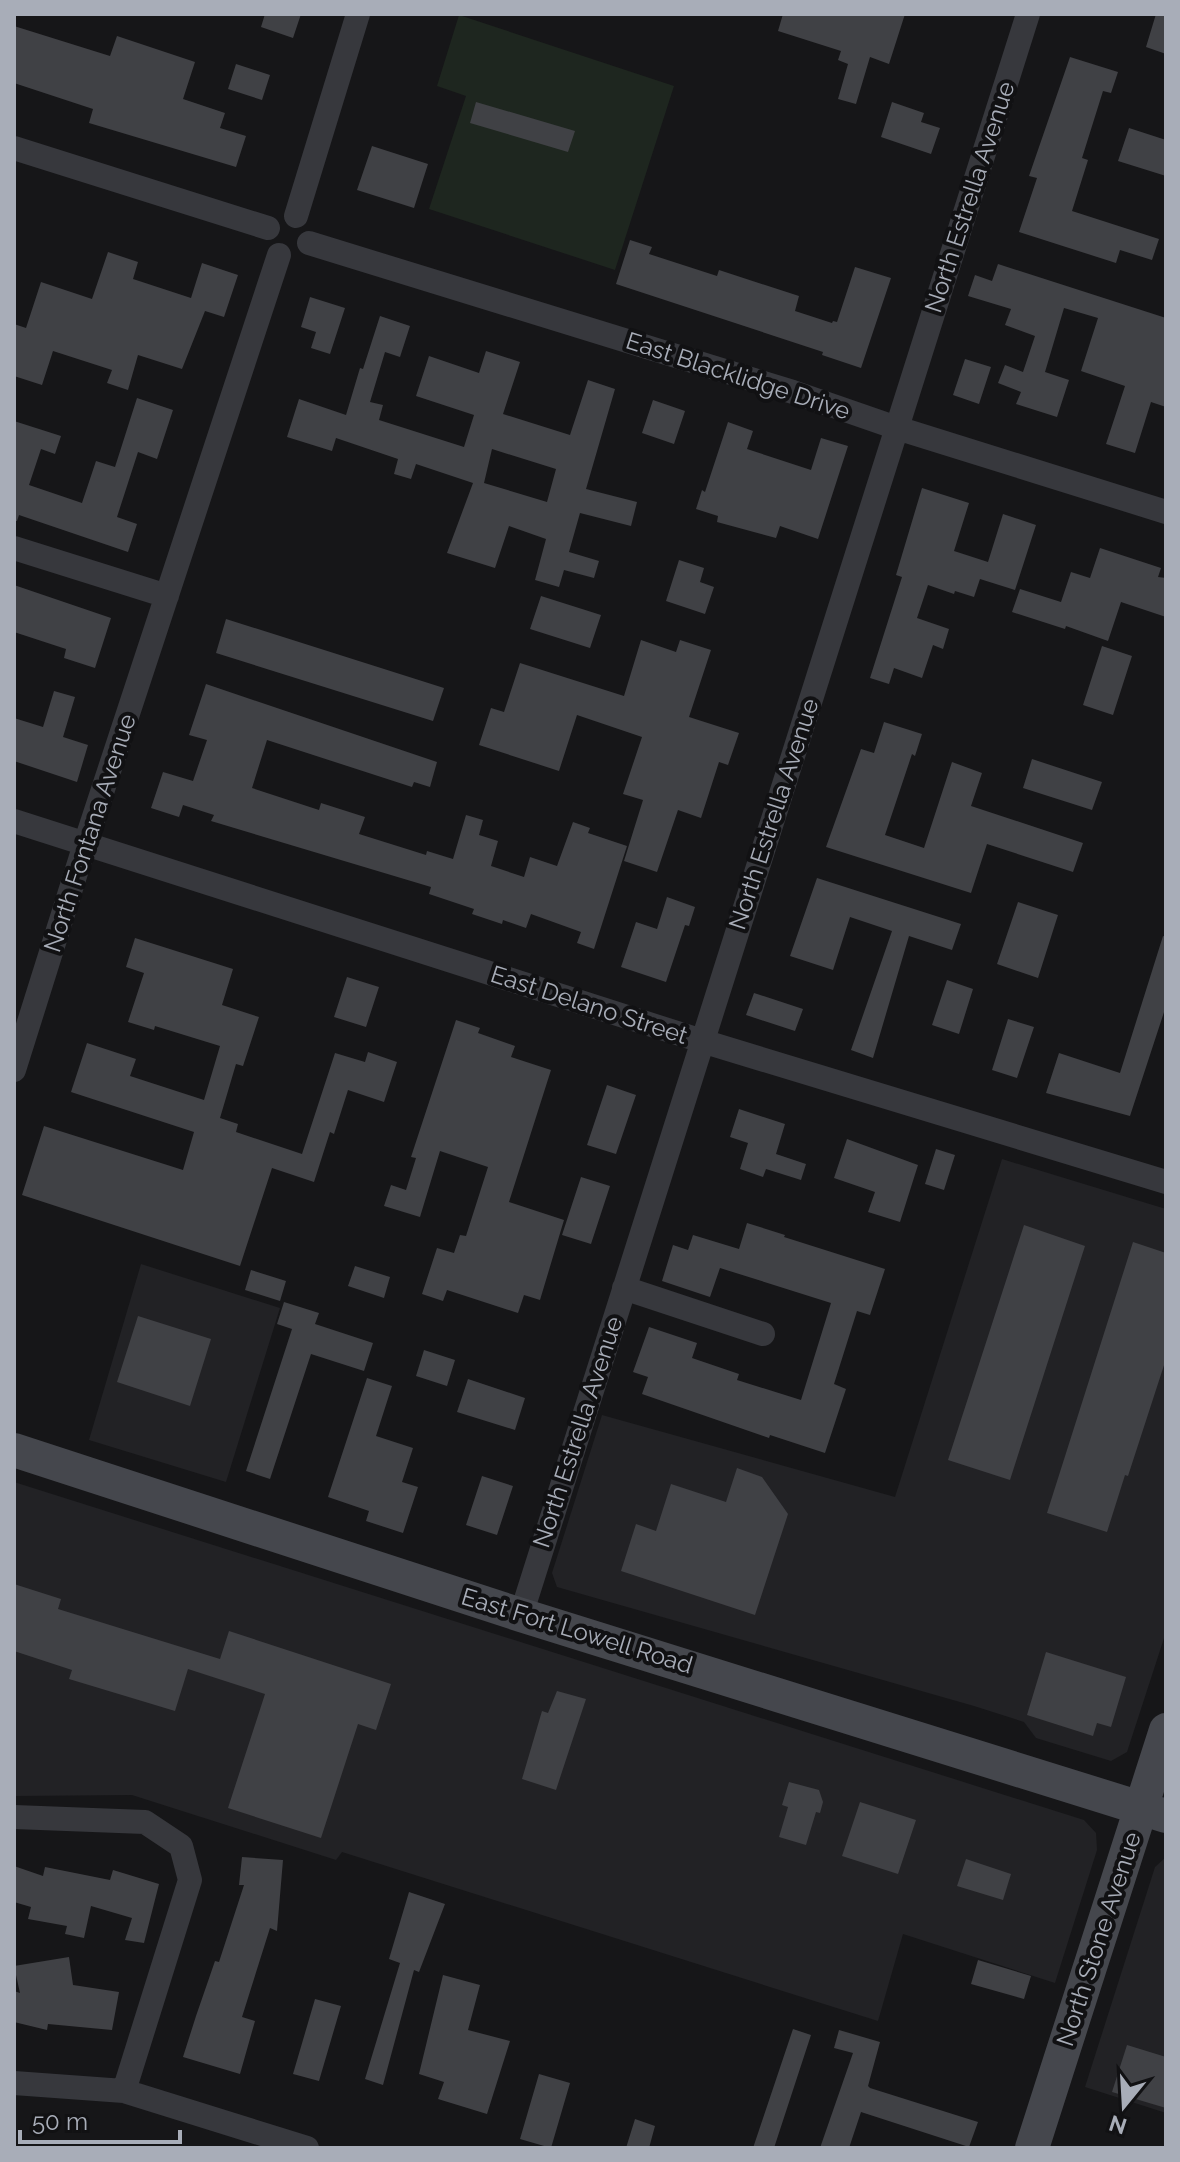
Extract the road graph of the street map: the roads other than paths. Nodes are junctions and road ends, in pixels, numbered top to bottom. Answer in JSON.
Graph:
{"nodes":[{"id":1,"x":358,"y":14,"type":"edge"},
{"id":2,"x":1028,"y":14,"type":"edge"},
{"id":3,"x":14,"y":148,"type":"edge"},
{"id":4,"x":296,"y":216,"type":"junction"},
{"id":5,"x":268,"y":228,"type":"junction"},
{"id":6,"x":309,"y":243,"type":"junction"},
{"id":7,"x":279,"y":255,"type":"junction"},
{"id":8,"x":897,"y":428,"type":"junction"},
{"id":9,"x":1166,"y":512,"type":"edge"},
{"id":10,"x":14,"y":548,"type":"edge"},
{"id":11,"x":167,"y":596,"type":"junction"},
{"id":12,"x":14,"y":821,"type":"edge"},
{"id":13,"x":85,"y":844,"type":"junction"},
{"id":14,"x":702,"y":1041,"type":"junction"},
{"id":15,"x":14,"y":1070,"type":"edge"},
{"id":16,"x":1166,"y":1182,"type":"edge"},
{"id":17,"x":624,"y":1288,"type":"junction"},
{"id":18,"x":763,"y":1334,"type":"dead end"},
{"id":19,"x":14,"y":1450,"type":"edge"},
{"id":20,"x":521,"y":1615,"type":"junction"},
{"id":21,"x":1166,"y":1730,"type":"edge"},
{"id":22,"x":1153,"y":1812,"type":"edge"},
{"id":23,"x":14,"y":1817,"type":"edge"},
{"id":24,"x":14,"y":2083,"type":"edge"},
{"id":25,"x":124,"y":2091,"type":"junction"},
{"id":26,"x":307,"y":2148,"type":"edge"},
{"id":27,"x":1032,"y":2148,"type":"edge"}],
"edges":[{"from":1,"to":4,"type":"street"},
{"from":2,"to":8,"type":"street","name":"North Estrella Avenue"},
{"from":3,"to":5,"type":"street"},
{"from":4,"to":5,"type":"street"},
{"from":4,"to":6,"type":"street"},
{"from":5,"to":7,"type":"street"},
{"from":6,"to":7,"type":"street"},
{"from":6,"to":8,"type":"street","name":"East Blacklidge Drive"},
{"from":7,"to":11,"type":"street","name":"North Fontana Avenue"},
{"from":8,"to":9,"type":"street","name":"East Blacklidge Drive"},
{"from":8,"to":14,"type":"street","name":"North Estrella Avenue"},
{"from":10,"to":11,"type":"street"},
{"from":11,"to":13,"type":"street","name":"North Fontana Avenue"},
{"from":12,"to":13,"type":"street","name":"East Delano Street"},
{"from":13,"to":14,"type":"street","name":"East Delano Street"},
{"from":13,"to":15,"type":"street","name":"North Fontana Avenue"},
{"from":14,"to":16,"type":"street","name":"East Delano Street"},
{"from":14,"to":17,"type":"street","name":"North Estrella Avenue"},
{"from":17,"to":18,"type":"street"},
{"from":17,"to":20,"type":"street","name":"North Estrella Avenue"},
{"from":19,"to":20,"type":"main road","name":"East Fort Lowell Road"},
{"from":20,"to":22,"type":"main road","name":"East Fort Lowell Road"},
{"from":21,"to":22,"type":"main road","name":"North Stone Avenue"},
{"from":22,"to":27,"type":"main road","name":"North Stone Avenue"},
{"from":23,"to":25,"type":"street"},
{"from":24,"to":25,"type":"street"},
{"from":25,"to":26,"type":"street"}]}
